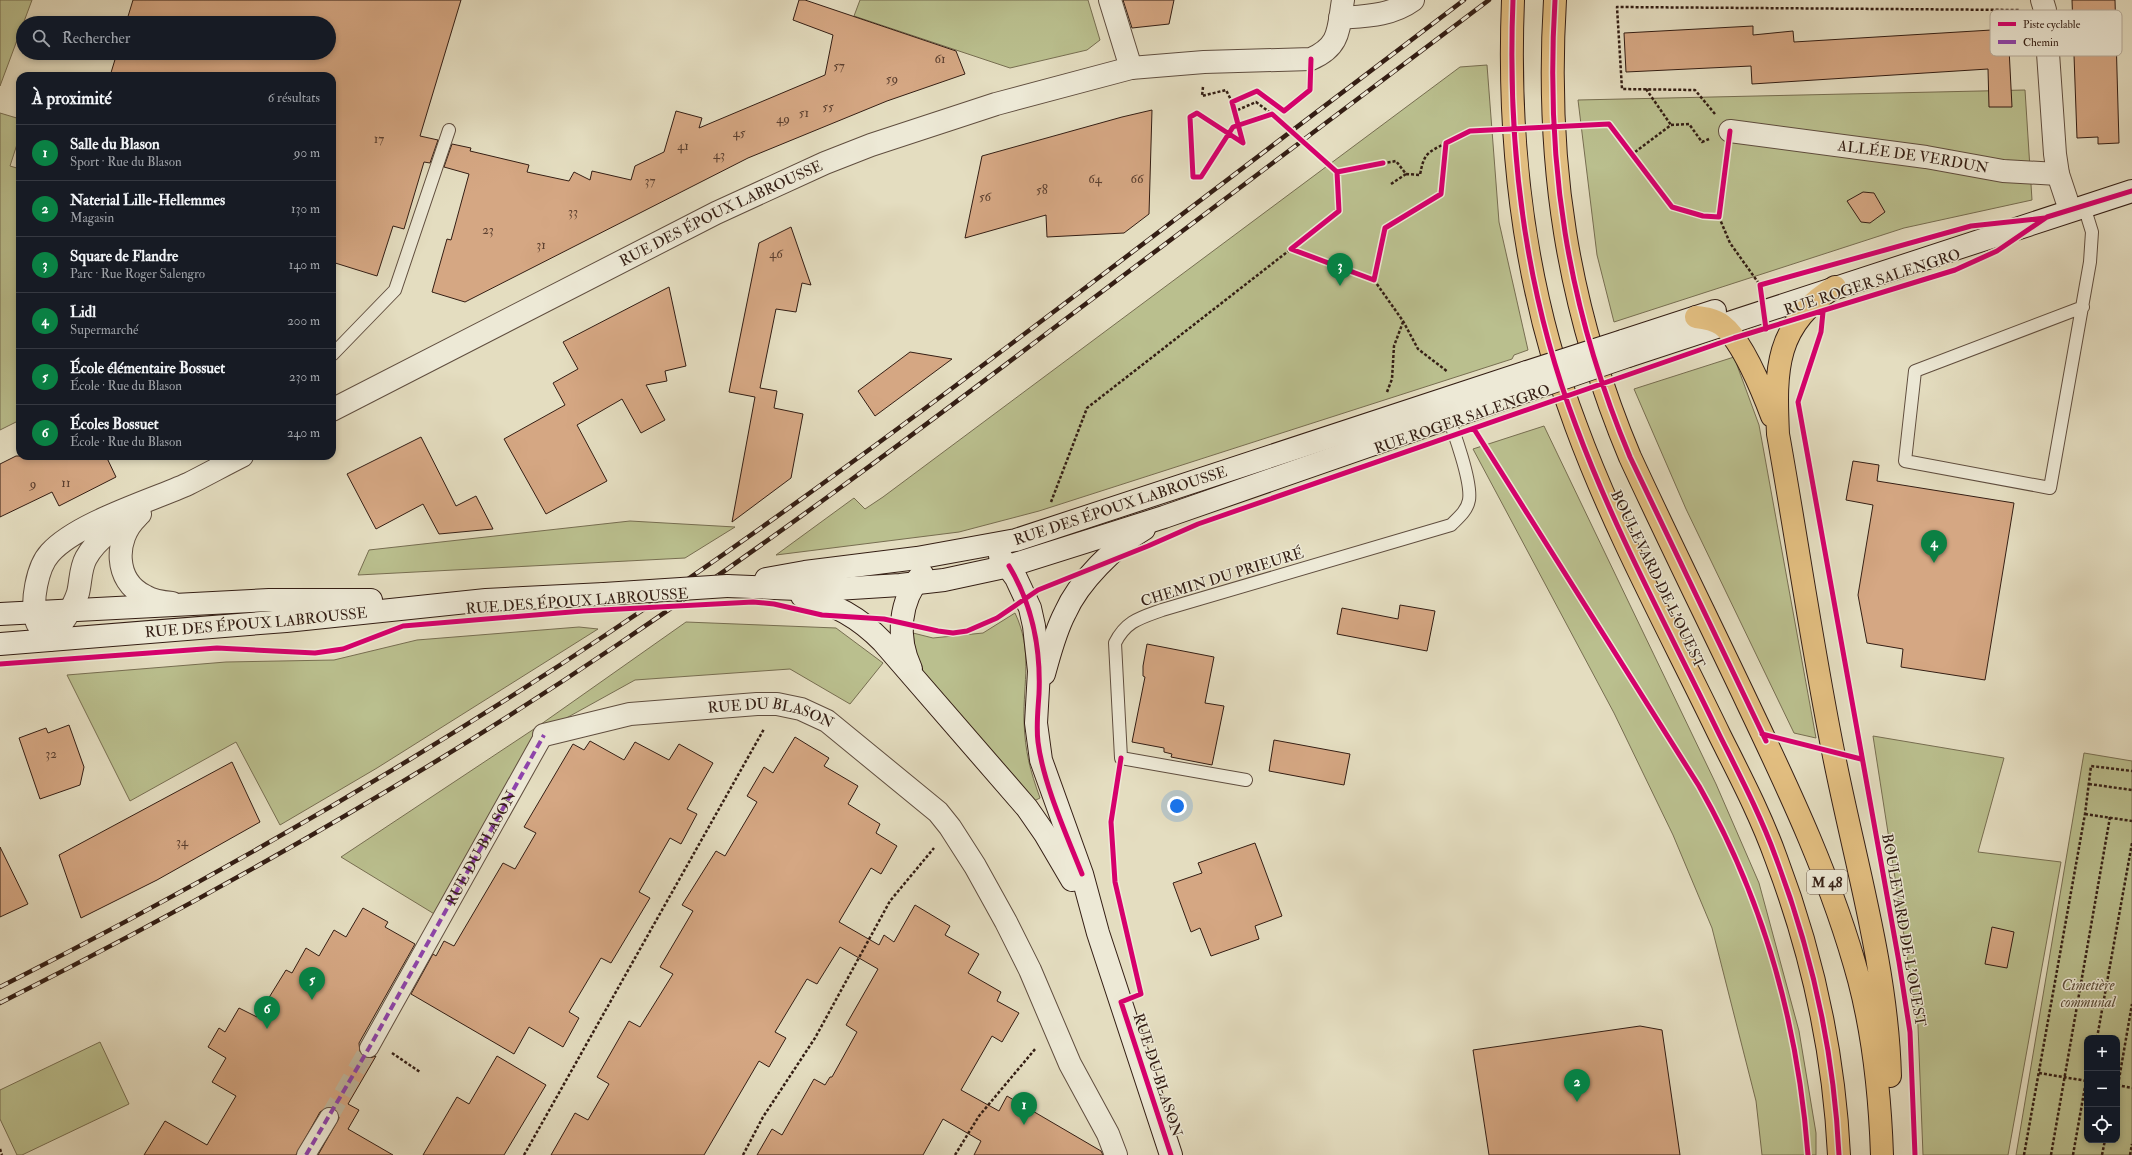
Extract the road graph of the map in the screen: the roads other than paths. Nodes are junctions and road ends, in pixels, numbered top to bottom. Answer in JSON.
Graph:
{"nodes":[{"id":1,"x":1110,"y":0,"type":"edge"},
{"id":2,"x":1413,"y":0,"type":"edge"},
{"id":3,"x":1513,"y":0,"type":"edge"},
{"id":4,"x":1555,"y":0,"type":"edge"},
{"id":5,"x":1341,"y":9,"type":"edge"},
{"id":6,"x":2048,"y":56,"type":"edge"},
{"id":7,"x":1131,"y":68,"type":"junction"},
{"id":8,"x":449,"y":130,"type":"dead end"},
{"id":9,"x":1730,"y":131,"type":"road end"},
{"id":10,"x":2058,"y":174,"type":"junction"},
{"id":11,"x":2132,"y":191,"type":"edge"},
{"id":12,"x":2077,"y":208,"type":"junction"},
{"id":13,"x":2047,"y":217,"type":"junction"},
{"id":14,"x":1835,"y":287,"type":"junction"},
{"id":15,"x":2083,"y":307,"type":"junction"},
{"id":16,"x":1696,"y":318,"type":"junction"},
{"id":17,"x":1722,"y":325,"type":"junction"},
{"id":18,"x":1626,"y":348,"type":"junction"},
{"id":19,"x":336,"y":351,"type":"edge"},
{"id":20,"x":336,"y":408,"type":"edge"},
{"id":21,"x":1445,"y":409,"type":"junction"},
{"id":22,"x":1778,"y":434,"type":"junction"},
{"id":23,"x":1268,"y":456,"type":"joint"},
{"id":24,"x":220,"y":461,"type":"edge"},
{"id":25,"x":188,"y":484,"type":"junction"},
{"id":26,"x":140,"y":514,"type":"junction"},
{"id":27,"x":1164,"y":517,"type":"junction"},
{"id":28,"x":963,"y":550,"type":"junction"},
{"id":29,"x":1009,"y":566,"type":"junction"},
{"id":30,"x":914,"y":583,"type":"junction"},
{"id":31,"x":727,"y":586,"type":"junction"},
{"id":32,"x":767,"y":588,"type":"junction"},
{"id":33,"x":486,"y":600,"type":"junction"},
{"id":34,"x":178,"y":604,"type":"junction"},
{"id":35,"x":71,"y":609,"type":"junction"},
{"id":36,"x":35,"y":612,"type":"junction"},
{"id":37,"x":0,"y":614,"type":"edge"},
{"id":38,"x":49,"y":640,"type":"junction"},
{"id":39,"x":0,"y":644,"type":"edge"},
{"id":40,"x":920,"y":684,"type":"junction"},
{"id":41,"x":1039,"y":694,"type":"junction"},
{"id":42,"x":544,"y":735,"type":"joint"},
{"id":43,"x":1246,"y":780,"type":"dead end"},
{"id":44,"x":1098,"y":933,"type":"junction"},
{"id":45,"x":371,"y":1045,"type":"tunnel mouth"},
{"id":46,"x":329,"y":1117,"type":"tunnel mouth"},
{"id":47,"x":306,"y":1155,"type":"edge"},
{"id":48,"x":1116,"y":1155,"type":"edge"},
{"id":49,"x":1171,"y":1155,"type":"edge"},
{"id":50,"x":1839,"y":1155,"type":"edge"},
{"id":51,"x":1882,"y":1155,"type":"edge"},
{"id":52,"x":1888,"y":1155,"type":"edge"}],
"edges":[{"from":1,"to":7,"type":"main road"},
{"from":2,"to":5,"type":"main road"},
{"from":3,"to":50,"type":"main road","name":"BOULEVARD DE L'OUEST","number":"M 48"},
{"from":4,"to":51,"type":"main road","name":"BOULEVARD DE L'OUEST","number":"M 48"},
{"from":5,"to":7,"type":"main road","name":"RUE DES ÉPOUX LABROUSSE"},
{"from":6,"to":10,"type":"main road"},
{"from":7,"to":20,"type":"main road","name":"RUE DES ÉPOUX LABROUSSE"},
{"from":8,"to":19,"type":"lane"},
{"from":9,"to":10,"type":"main road","name":"ALLÉE DE VERDUN"},
{"from":10,"to":12,"type":"main road"},
{"from":11,"to":12,"type":"main road","name":"RUE ROGER SALENGRO"},
{"from":12,"to":13,"type":"main road","name":"RUE ROGER SALENGRO"},
{"from":12,"to":15,"type":"lane"},
{"from":13,"to":14,"type":"main road","name":"RUE ROGER SALENGRO"},
{"from":13,"to":16,"type":"main road","name":"RUE ROGER SALENGRO"},
{"from":14,"to":17,"type":"main road","name":"RUE ROGER SALENGRO"},
{"from":14,"to":22,"type":"main road"},
{"from":15,"to":15,"type":"lane"},
{"from":16,"to":17,"type":"main road"},
{"from":16,"to":18,"type":"main road","name":"RUE ROGER SALENGRO"},
{"from":17,"to":18,"type":"main road","name":"RUE ROGER SALENGRO"},
{"from":17,"to":22,"type":"main road"},
{"from":18,"to":21,"type":"main road","name":"RUE ROGER SALENGRO","bridge":true},
{"from":21,"to":23,"type":"main road","name":"RUE ROGER SALENGRO"},
{"from":21,"to":27,"type":"main road","name":"RUE ROGER SALENGRO"},
{"from":21,"to":43,"type":"lane","name":"CHEMIN DU PRIEURÉ"},
{"from":22,"to":52,"type":"main road"},
{"from":23,"to":28,"type":"main road","name":"RUE DES ÉPOUX LABROUSSE"},
{"from":24,"to":25,"type":"main road","name":"RUE DES ÉPOUX LABROUSSE"},
{"from":25,"to":26,"type":"main road","name":"RUE DES ÉPOUX LABROUSSE"},
{"from":25,"to":36,"type":"main road","name":"RUE DES ÉPOUX LABROUSSE"},
{"from":26,"to":34,"type":"main road","name":"RUE DES ÉPOUX LABROUSSE"},
{"from":26,"to":35,"type":"main road","name":"RUE DES ÉPOUX LABROUSSE"},
{"from":27,"to":29,"type":"main road","name":"RUE DES ÉPOUX LABROUSSE"},
{"from":27,"to":41,"type":"main road","name":"RUE DU BLASON"},
{"from":28,"to":29,"type":"main road","name":"RUE DU BLASON"},
{"from":28,"to":30,"type":"main road","name":"RUE DU BLASON"},
{"from":28,"to":31,"type":"main road","name":"RUE DES ÉPOUX LABROUSSE"},
{"from":29,"to":30,"type":"main road","name":"RUE DES ÉPOUX LABROUSSE"},
{"from":29,"to":41,"type":"main road","name":"RUE DU BLASON"},
{"from":30,"to":32,"type":"main road","name":"RUE DES ÉPOUX LABROUSSE"},
{"from":30,"to":40,"type":"main road","name":"RUE DU BLASON"},
{"from":31,"to":32,"type":"main road","name":"RUE DES ÉPOUX LABROUSSE"},
{"from":31,"to":33,"type":"main road","name":"RUE DES ÉPOUX LABROUSSE","bridge":true},
{"from":32,"to":40,"type":"main road","name":"RUE DU BLASON"},
{"from":33,"to":34,"type":"main road","name":"RUE DES ÉPOUX LABROUSSE"},
{"from":33,"to":38,"type":"main road","name":"RUE DES ÉPOUX LABROUSSE"},
{"from":34,"to":35,"type":"main road","name":"RUE DES ÉPOUX LABROUSSE"},
{"from":35,"to":36,"type":"main road","name":"RUE DES ÉPOUX LABROUSSE"},
{"from":35,"to":38,"type":"main road","name":"RUE DES ÉPOUX LABROUSSE"},
{"from":36,"to":37,"type":"main road","name":"RUE DES ÉPOUX LABROUSSE"},
{"from":36,"to":38,"type":"main road","name":"RUE DES ÉPOUX LABROUSSE"},
{"from":38,"to":39,"type":"main road","name":"RUE DES ÉPOUX LABROUSSE"},
{"from":40,"to":44,"type":"main road","name":"RUE DU BLASON"},
{"from":41,"to":44,"type":"main road","name":"RUE DU BLASON"},
{"from":42,"to":45,"type":"street","name":"RUE DU BLASON"},
{"from":42,"to":48,"type":"main road","name":"RUE DU BLASON"},
{"from":44,"to":49,"type":"main road","name":"RUE DU BLASON"},
{"from":46,"to":47,"type":"street"}]}
